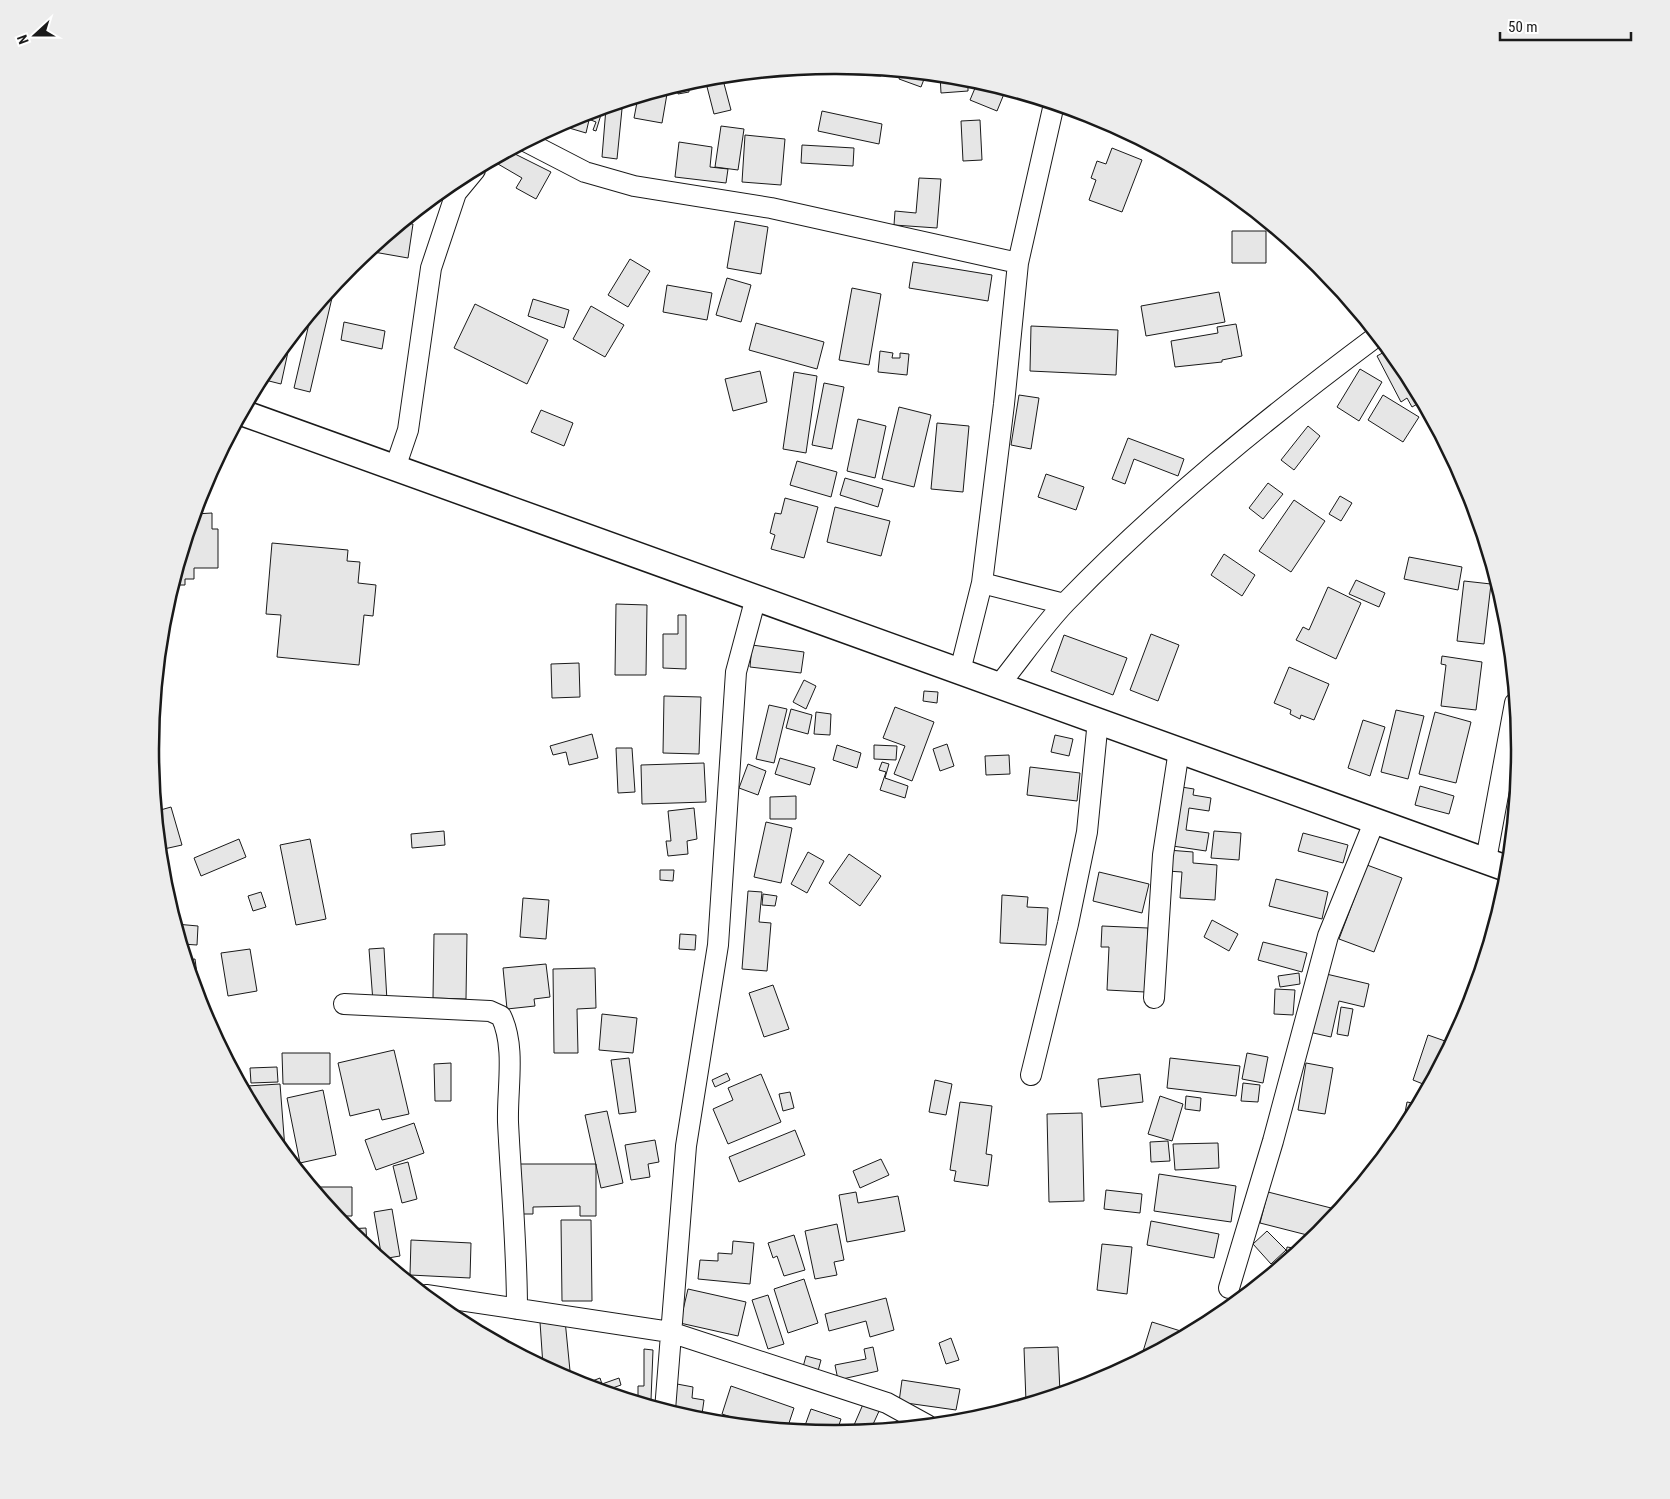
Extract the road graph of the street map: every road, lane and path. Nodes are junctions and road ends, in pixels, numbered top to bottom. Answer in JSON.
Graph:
{"nodes":[{"id":1,"x":1053,"y":110,"type":"edge"},
{"id":2,"x":533,"y":145,"type":"edge"},
{"id":3,"x":460,"y":188,"type":"edge"},
{"id":4,"x":1018,"y":264,"type":"junction"},
{"id":5,"x":1372,"y":340,"type":"edge"},
{"id":6,"x":249,"y":414,"type":"edge"},
{"id":7,"x":395,"y":468,"type":"junction"},
{"id":8,"x":982,"y":583,"type":"junction"},
{"id":9,"x":756,"y":597,"type":"junction"},
{"id":10,"x":1064,"y":604,"type":"junction"},
{"id":11,"x":960,"y":671,"type":"junction"},
{"id":12,"x":1000,"y":685,"type":"junction"},
{"id":13,"x":1098,"y":720,"type":"junction"},
{"id":14,"x":1511,"y":742,"type":"edge"},
{"id":15,"x":1179,"y":750,"type":"junction"},
{"id":16,"x":1375,"y":820,"type":"junction"},
{"id":17,"x":1497,"y":864,"type":"edge"},
{"id":18,"x":1154,"y":998,"type":"dead end"},
{"id":19,"x":344,"y":1004,"type":"dead end"},
{"id":20,"x":1031,"y":1075,"type":"dead end"},
{"id":21,"x":1229,"y":1288,"type":"dead end"},
{"id":22,"x":440,"y":1297,"type":"edge"},
{"id":23,"x":517,"y":1309,"type":"junction"},
{"id":24,"x":670,"y":1332,"type":"junction"},
{"id":25,"x":665,"y":1403,"type":"edge"},
{"id":26,"x":917,"y":1420,"type":"edge"}],
"edges":[{"from":1,"to":4,"type":"street"},
{"from":2,"to":4,"type":"street"},
{"from":3,"to":7,"type":"street"},
{"from":4,"to":8,"type":"street"},
{"from":5,"to":10,"type":"street"},
{"from":6,"to":7,"type":"main road"},
{"from":7,"to":9,"type":"main road"},
{"from":8,"to":10,"type":"street"},
{"from":8,"to":11,"type":"street"},
{"from":9,"to":11,"type":"main road"},
{"from":9,"to":24,"type":"street"},
{"from":10,"to":12,"type":"street"},
{"from":11,"to":12,"type":"main road"},
{"from":12,"to":13,"type":"main road"},
{"from":13,"to":15,"type":"main road"},
{"from":13,"to":20,"type":"street"},
{"from":14,"to":17,"type":"street"},
{"from":15,"to":16,"type":"main road"},
{"from":15,"to":18,"type":"street"},
{"from":16,"to":17,"type":"main road"},
{"from":16,"to":21,"type":"street"},
{"from":19,"to":23,"type":"street"},
{"from":22,"to":23,"type":"street"},
{"from":23,"to":24,"type":"street"},
{"from":24,"to":25,"type":"street"},
{"from":24,"to":26,"type":"street"}]}
